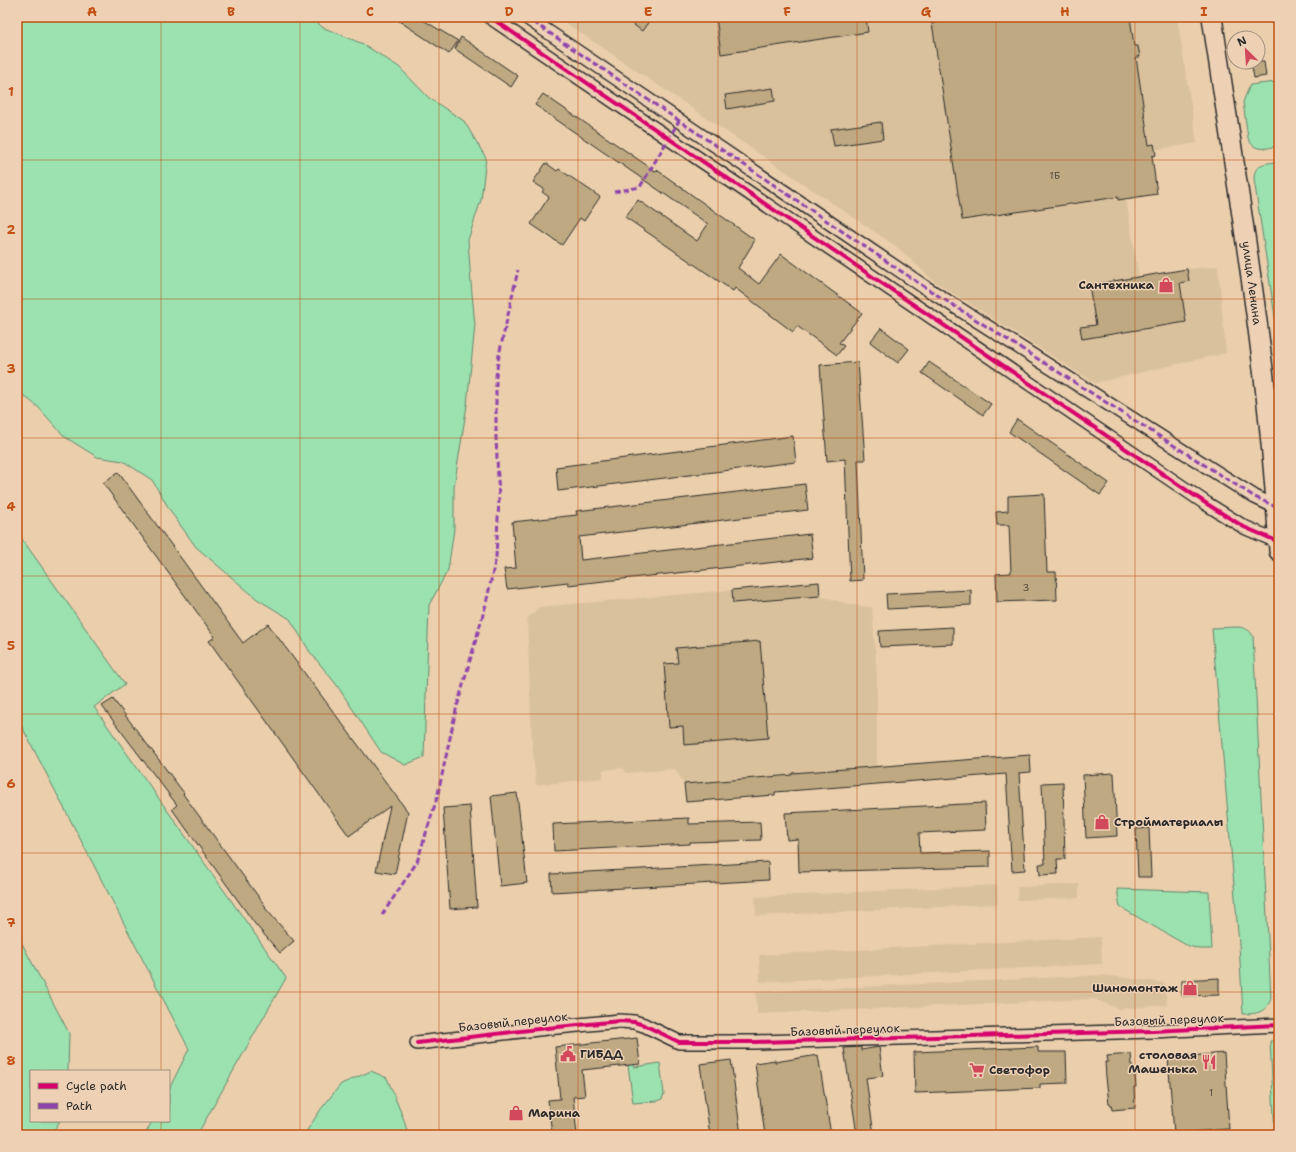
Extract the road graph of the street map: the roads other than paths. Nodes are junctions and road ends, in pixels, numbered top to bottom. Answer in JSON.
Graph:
{"nodes":[{"id":1,"x":490,"y":17,"type":"edge"},
{"id":2,"x":526,"y":17,"type":"edge"},
{"id":3,"x":1212,"y":17,"type":"edge"},
{"id":4,"x":1272,"y":393,"type":"edge"},
{"id":5,"x":1276,"y":507,"type":"junction"},
{"id":6,"x":1279,"y":542,"type":"edge"},
{"id":7,"x":1279,"y":551,"type":"edge"},
{"id":8,"x":1279,"y":1025,"type":"edge"},
{"id":9,"x":417,"y":1043,"type":"dead end"}],
"edges":[{"from":1,"to":6,"type":"street"},
{"from":2,"to":5,"type":"street"},
{"from":3,"to":4,"type":"main road","name":"улица Ленина"},
{"from":4,"to":5,"type":"main road","name":"улица Ленина"},
{"from":5,"to":6,"type":"main road","name":"улица Ленина"},
{"from":6,"to":7,"type":"main road","name":"улица Ленина"},
{"from":8,"to":9,"type":"street","name":"Базовый переулок"}]}
